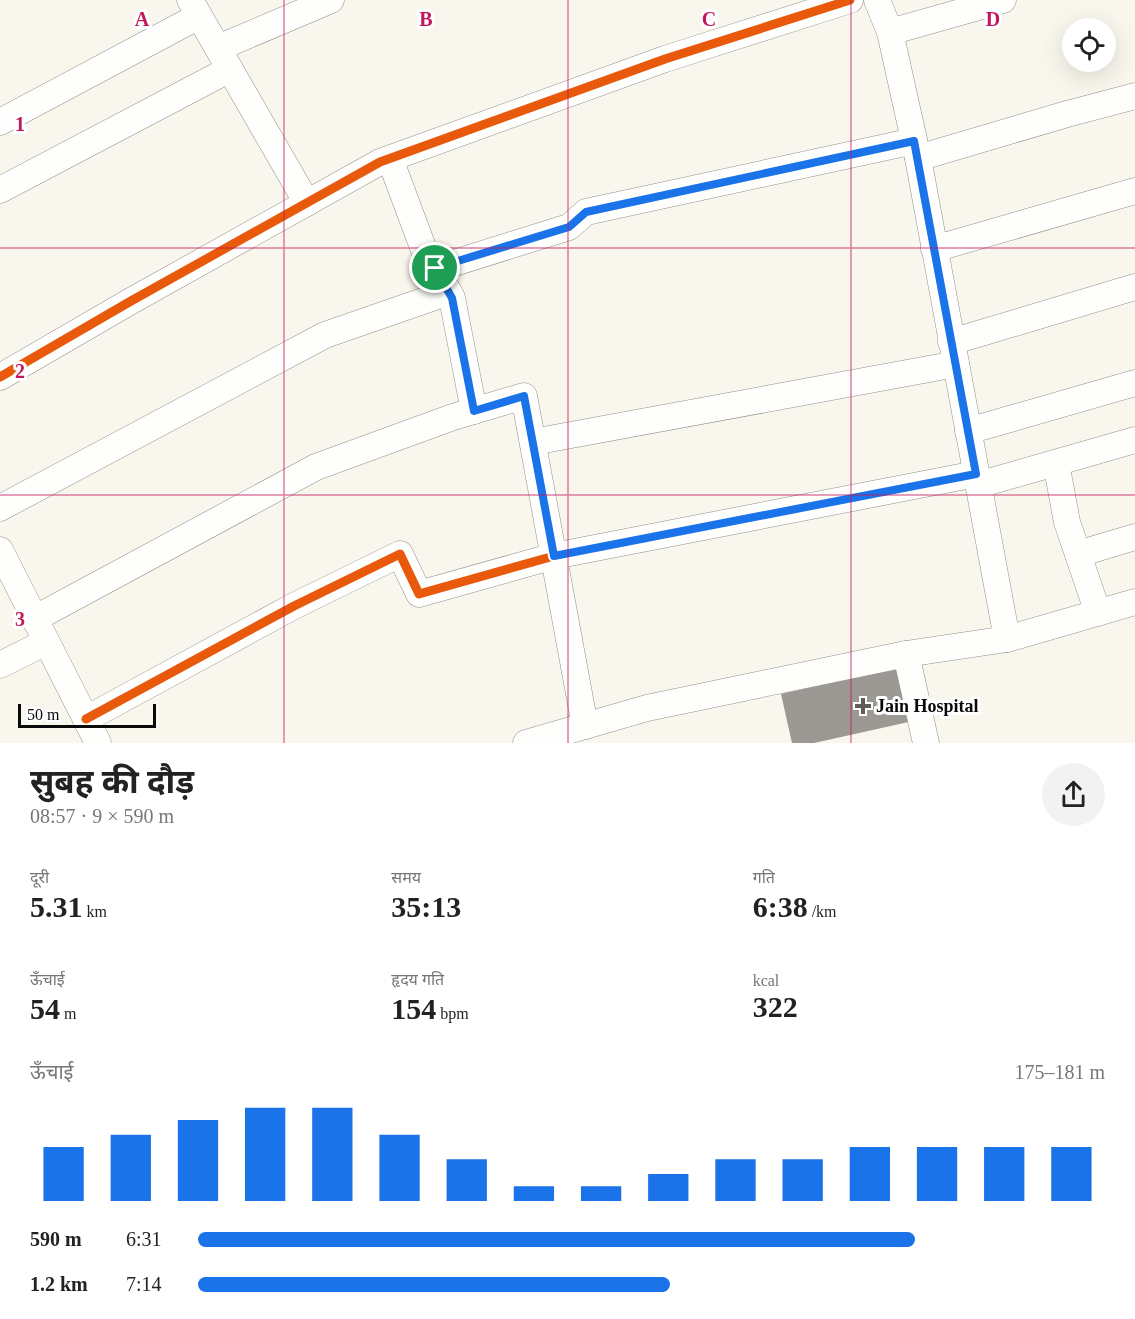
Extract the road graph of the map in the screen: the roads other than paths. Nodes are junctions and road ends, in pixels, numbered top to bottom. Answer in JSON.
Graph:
{"nodes":[{"id":1,"x":331,"y":0,"type":"edge"},
{"id":2,"x":850,"y":0,"type":"edge"},
{"id":3,"x":877,"y":0,"type":"edge"},
{"id":4,"x":1003,"y":0,"type":"edge"},
{"id":5,"x":195,"y":8,"type":"edge"},
{"id":6,"x":890,"y":32,"type":"junction"},
{"id":7,"x":224,"y":59,"type":"junction"},
{"id":8,"x":1135,"y":96,"type":"edge"},
{"id":9,"x":0,"y":122,"type":"edge"},
{"id":10,"x":916,"y":150,"type":"junction"},
{"id":11,"x":390,"y":159,"type":"junction"},
{"id":12,"x":0,"y":190,"type":"edge"},
{"id":13,"x":1135,"y":191,"type":"edge"},
{"id":14,"x":307,"y":203,"type":"junction"},
{"id":15,"x":934,"y":249,"type":"junction"},
{"id":16,"x":435,"y":268,"type":"junction"},
{"id":17,"x":1135,"y":287,"type":"edge"},
{"id":18,"x":449,"y":292,"type":"junction"},
{"id":19,"x":953,"y":353,"type":"junction"},
{"id":20,"x":0,"y":377,"type":"edge"},
{"id":21,"x":1135,"y":383,"type":"edge"},
{"id":22,"x":474,"y":411,"type":"junction"},
{"id":23,"x":968,"y":431,"type":"junction"},
{"id":24,"x":1135,"y":440,"type":"edge"},
{"id":25,"x":533,"y":442,"type":"junction"},
{"id":26,"x":1056,"y":463,"type":"junction"},
{"id":27,"x":977,"y":480,"type":"junction"},
{"id":28,"x":0,"y":508,"type":"edge"},
{"id":29,"x":1135,"y":537,"type":"edge"},
{"id":30,"x":0,"y":550,"type":"edge"},
{"id":31,"x":1078,"y":554,"type":"junction"},
{"id":32,"x":554,"y":556,"type":"junction"},
{"id":33,"x":1135,"y":602,"type":"edge"},
{"id":34,"x":1098,"y":613,"type":"junction"},
{"id":35,"x":34,"y":619,"type":"junction"},
{"id":36,"x":1007,"y":639,"type":"junction"},
{"id":37,"x":46,"y":642,"type":"junction"},
{"id":38,"x":906,"y":654,"type":"junction"},
{"id":39,"x":0,"y":665,"type":"edge"},
{"id":40,"x":86,"y":719,"type":"junction"},
{"id":41,"x":585,"y":726,"type":"junction"},
{"id":42,"x":98,"y":743,"type":"edge"},
{"id":43,"x":526,"y":743,"type":"edge"},
{"id":44,"x":926,"y":743,"type":"edge"}],
"edges":[{"from":1,"to":7,"type":"street"},
{"from":2,"to":11,"type":"street"},
{"from":3,"to":6,"type":"street"},
{"from":4,"to":6,"type":"street"},
{"from":5,"to":7,"type":"street"},
{"from":5,"to":9,"type":"street"},
{"from":6,"to":10,"type":"street"},
{"from":7,"to":12,"type":"street"},
{"from":7,"to":14,"type":"street"},
{"from":8,"to":10,"type":"street"},
{"from":10,"to":15,"type":"street"},
{"from":10,"to":16,"type":"street"},
{"from":11,"to":14,"type":"street"},
{"from":11,"to":16,"type":"street"},
{"from":13,"to":15,"type":"street"},
{"from":14,"to":20,"type":"street"},
{"from":15,"to":19,"type":"street"},
{"from":16,"to":18,"type":"street"},
{"from":17,"to":19,"type":"street"},
{"from":18,"to":22,"type":"street"},
{"from":18,"to":28,"type":"street"},
{"from":19,"to":23,"type":"street"},
{"from":19,"to":25,"type":"street"},
{"from":21,"to":23,"type":"street"},
{"from":22,"to":25,"type":"street"},
{"from":22,"to":35,"type":"street"},
{"from":23,"to":27,"type":"street"},
{"from":24,"to":26,"type":"street"},
{"from":25,"to":32,"type":"street"},
{"from":26,"to":27,"type":"street"},
{"from":26,"to":31,"type":"street"},
{"from":27,"to":32,"type":"street"},
{"from":27,"to":36,"type":"street"},
{"from":29,"to":31,"type":"street"},
{"from":30,"to":35,"type":"street"},
{"from":31,"to":34,"type":"street"},
{"from":32,"to":40,"type":"street"},
{"from":32,"to":41,"type":"street"},
{"from":33,"to":34,"type":"street"},
{"from":34,"to":36,"type":"street"},
{"from":35,"to":37,"type":"street"},
{"from":36,"to":38,"type":"street"},
{"from":37,"to":39,"type":"street"},
{"from":37,"to":40,"type":"street"},
{"from":38,"to":41,"type":"street"},
{"from":38,"to":44,"type":"street"},
{"from":40,"to":42,"type":"street"},
{"from":41,"to":43,"type":"street"}]}
